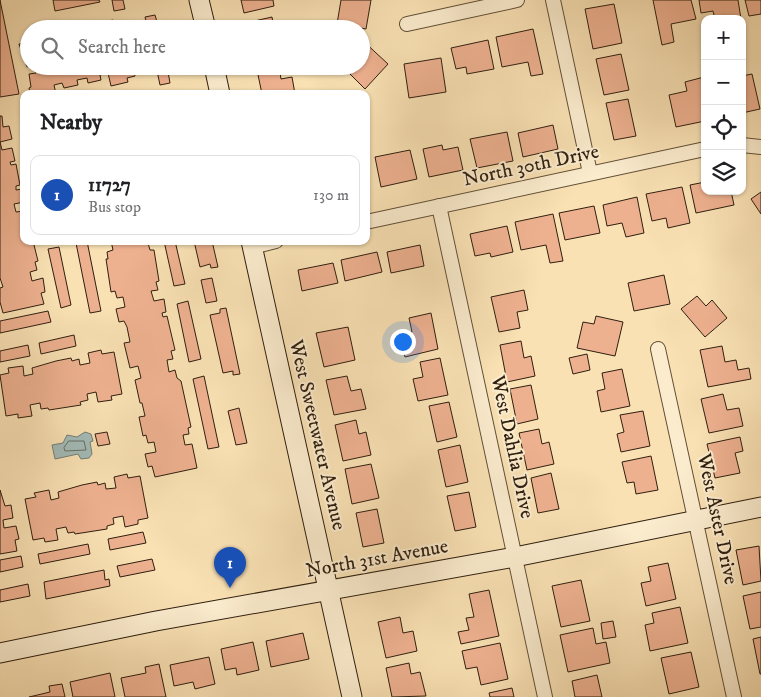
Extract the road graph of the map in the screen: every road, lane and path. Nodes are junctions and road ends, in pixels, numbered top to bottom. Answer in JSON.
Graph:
{"nodes":[{"id":1,"x":200,"y":0,"type":"edge"},
{"id":2,"x":517,"y":0,"type":"edge"},
{"id":3,"x":553,"y":0,"type":"edge"},
{"id":4,"x":204,"y":20,"type":"edge"},
{"id":5,"x":407,"y":24,"type":"dead end"},
{"id":6,"x":216,"y":75,"type":"edge"},
{"id":7,"x":219,"y":90,"type":"edge"},
{"id":8,"x":746,"y":145,"type":"edge"},
{"id":9,"x":761,"y":147,"type":"edge"},
{"id":10,"x":701,"y":150,"type":"edge"},
{"id":11,"x":590,"y":174,"type":"junction"},
{"id":12,"x":439,"y":206,"type":"junction"},
{"id":13,"x":370,"y":221,"type":"edge"},
{"id":14,"x":251,"y":245,"type":"edge"},
{"id":15,"x":658,"y":349,"type":"dead end"},
{"id":16,"x":761,"y":508,"type":"edge"},
{"id":17,"x":698,"y":521,"type":"junction"},
{"id":18,"x":515,"y":557,"type":"junction"},
{"id":19,"x":329,"y":592,"type":"junction"},
{"id":20,"x":0,"y":652,"type":"edge"},
{"id":21,"x":352,"y":697,"type":"edge"},
{"id":22,"x":545,"y":697,"type":"edge"},
{"id":23,"x":734,"y":697,"type":"edge"}],
"edges":[{"from":1,"to":4,"type":"street"},
{"from":2,"to":5,"type":"street"},
{"from":3,"to":11,"type":"street"},
{"from":6,"to":7,"type":"street"},
{"from":8,"to":9,"type":"street"},
{"from":10,"to":11,"type":"street","name":"North 30th Drive"},
{"from":11,"to":12,"type":"street","name":"North 30th Drive"},
{"from":12,"to":13,"type":"street","name":"North 30th Drive"},
{"from":12,"to":18,"type":"street","name":"West Dahlia Drive"},
{"from":14,"to":19,"type":"street","name":"West Sweetwater Avenue"},
{"from":15,"to":17,"type":"street","name":"West Aster Drive"},
{"from":16,"to":17,"type":"street","name":"North 31st Avenue"},
{"from":17,"to":18,"type":"street","name":"North 31st Avenue"},
{"from":17,"to":23,"type":"street","name":"West Aster Drive"},
{"from":18,"to":19,"type":"street","name":"North 31st Avenue"},
{"from":18,"to":22,"type":"street","name":"West Dahlia Drive"},
{"from":19,"to":20,"type":"street","name":"North 31st Avenue"},
{"from":19,"to":21,"type":"street","name":"West Sweetwater Avenue"}]}
